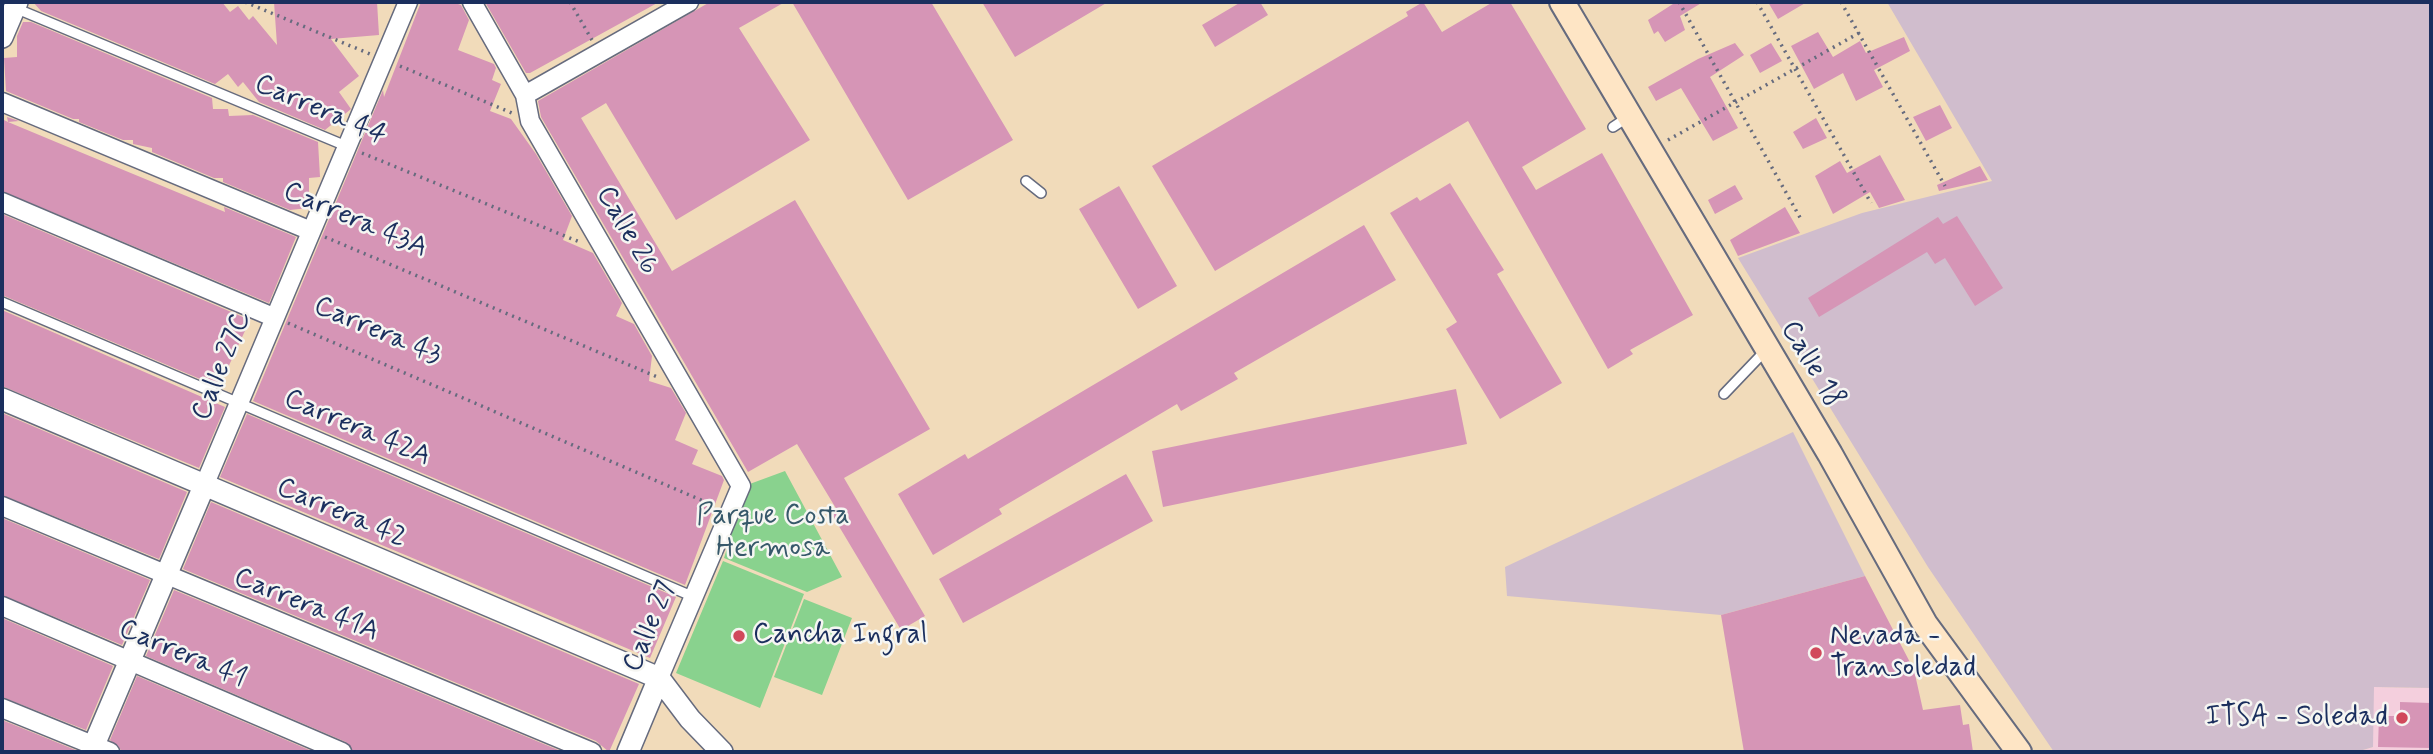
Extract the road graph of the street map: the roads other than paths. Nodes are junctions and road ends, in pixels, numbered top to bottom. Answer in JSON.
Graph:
{"nodes":[{"id":1,"x":408,"y":2,"type":"edge"},
{"id":2,"x":472,"y":2,"type":"edge"},
{"id":3,"x":689,"y":2,"type":"edge"},
{"id":4,"x":1562,"y":2,"type":"edge"},
{"id":5,"x":15,"y":5,"type":"edge"},
{"id":6,"x":2,"y":37,"type":"edge"},
{"id":7,"x":525,"y":95,"type":"junction"},
{"id":8,"x":2,"y":102,"type":"edge"},
{"id":9,"x":346,"y":146,"type":"junction"},
{"id":10,"x":1026,"y":181,"type":"dead end"},
{"id":11,"x":1041,"y":193,"type":"dead end"},
{"id":12,"x":2,"y":202,"type":"edge"},
{"id":13,"x":310,"y":231,"type":"junction"},
{"id":14,"x":2,"y":302,"type":"edge"},
{"id":15,"x":273,"y":317,"type":"junction"},
{"id":16,"x":1766,"y":349,"type":"junction"},
{"id":17,"x":1724,"y":394,"type":"dead end"},
{"id":18,"x":2,"y":399,"type":"edge"},
{"id":19,"x":238,"y":404,"type":"junction"},
{"id":20,"x":204,"y":486,"type":"junction"},
{"id":21,"x":741,"y":486,"type":"joint"},
{"id":22,"x":2,"y":506,"type":"edge"},
{"id":23,"x":164,"y":576,"type":"junction"},
{"id":24,"x":694,"y":597,"type":"junction"},
{"id":25,"x":2,"y":606,"type":"edge"},
{"id":26,"x":129,"y":662,"type":"junction"},
{"id":27,"x":659,"y":678,"type":"junction"},
{"id":28,"x":2,"y":708,"type":"edge"},
{"id":29,"x":98,"y":750,"type":"edge"},
{"id":30,"x":342,"y":752,"type":"edge"},
{"id":31,"x":592,"y":752,"type":"edge"},
{"id":32,"x":628,"y":752,"type":"edge"},
{"id":33,"x":722,"y":752,"type":"edge"},
{"id":34,"x":2019,"y":752,"type":"edge"}],
"edges":[{"from":1,"to":9,"type":"street","name":"Calle 27C"},
{"from":2,"to":7,"type":"street","name":"Calle 26"},
{"from":3,"to":7,"type":"street"},
{"from":4,"to":16,"type":"main road","name":"Calle 18"},
{"from":5,"to":6,"type":"street"},
{"from":5,"to":9,"type":"lane","name":"Carrera 44"},
{"from":7,"to":21,"type":"street","name":"Calle 26"},
{"from":8,"to":13,"type":"street","name":"Carrera 43A"},
{"from":9,"to":13,"type":"street","name":"Calle 27C"},
{"from":10,"to":11,"type":"lane"},
{"from":12,"to":15,"type":"street","name":"Carrera 43"},
{"from":13,"to":15,"type":"street","name":"Calle 27C"},
{"from":14,"to":19,"type":"lane","name":"Carrera 42A"},
{"from":15,"to":19,"type":"street","name":"Calle 27C"},
{"from":16,"to":17,"type":"lane"},
{"from":16,"to":34,"type":"main road","name":"Calle 18"},
{"from":18,"to":20,"type":"street","name":"Carrera 42"},
{"from":19,"to":20,"type":"street","name":"Calle 27C"},
{"from":19,"to":24,"type":"lane","name":"Carrera 42A"},
{"from":20,"to":23,"type":"street","name":"Calle 27C"},
{"from":20,"to":27,"type":"street","name":"Carrera 42"},
{"from":21,"to":24,"type":"street","name":"Calle 27"},
{"from":22,"to":23,"type":"street","name":"Carrera 41A"},
{"from":23,"to":26,"type":"street","name":"Calle 27C"},
{"from":23,"to":31,"type":"street","name":"Carrera 41A"},
{"from":24,"to":27,"type":"street","name":"Calle 27"},
{"from":25,"to":26,"type":"street","name":"Carrera 41"},
{"from":26,"to":29,"type":"street","name":"Calle 27C"},
{"from":26,"to":30,"type":"street","name":"Carrera 41"},
{"from":27,"to":32,"type":"street","name":"Calle 27"},
{"from":27,"to":33,"type":"street"},
{"from":28,"to":29,"type":"street"}]}
